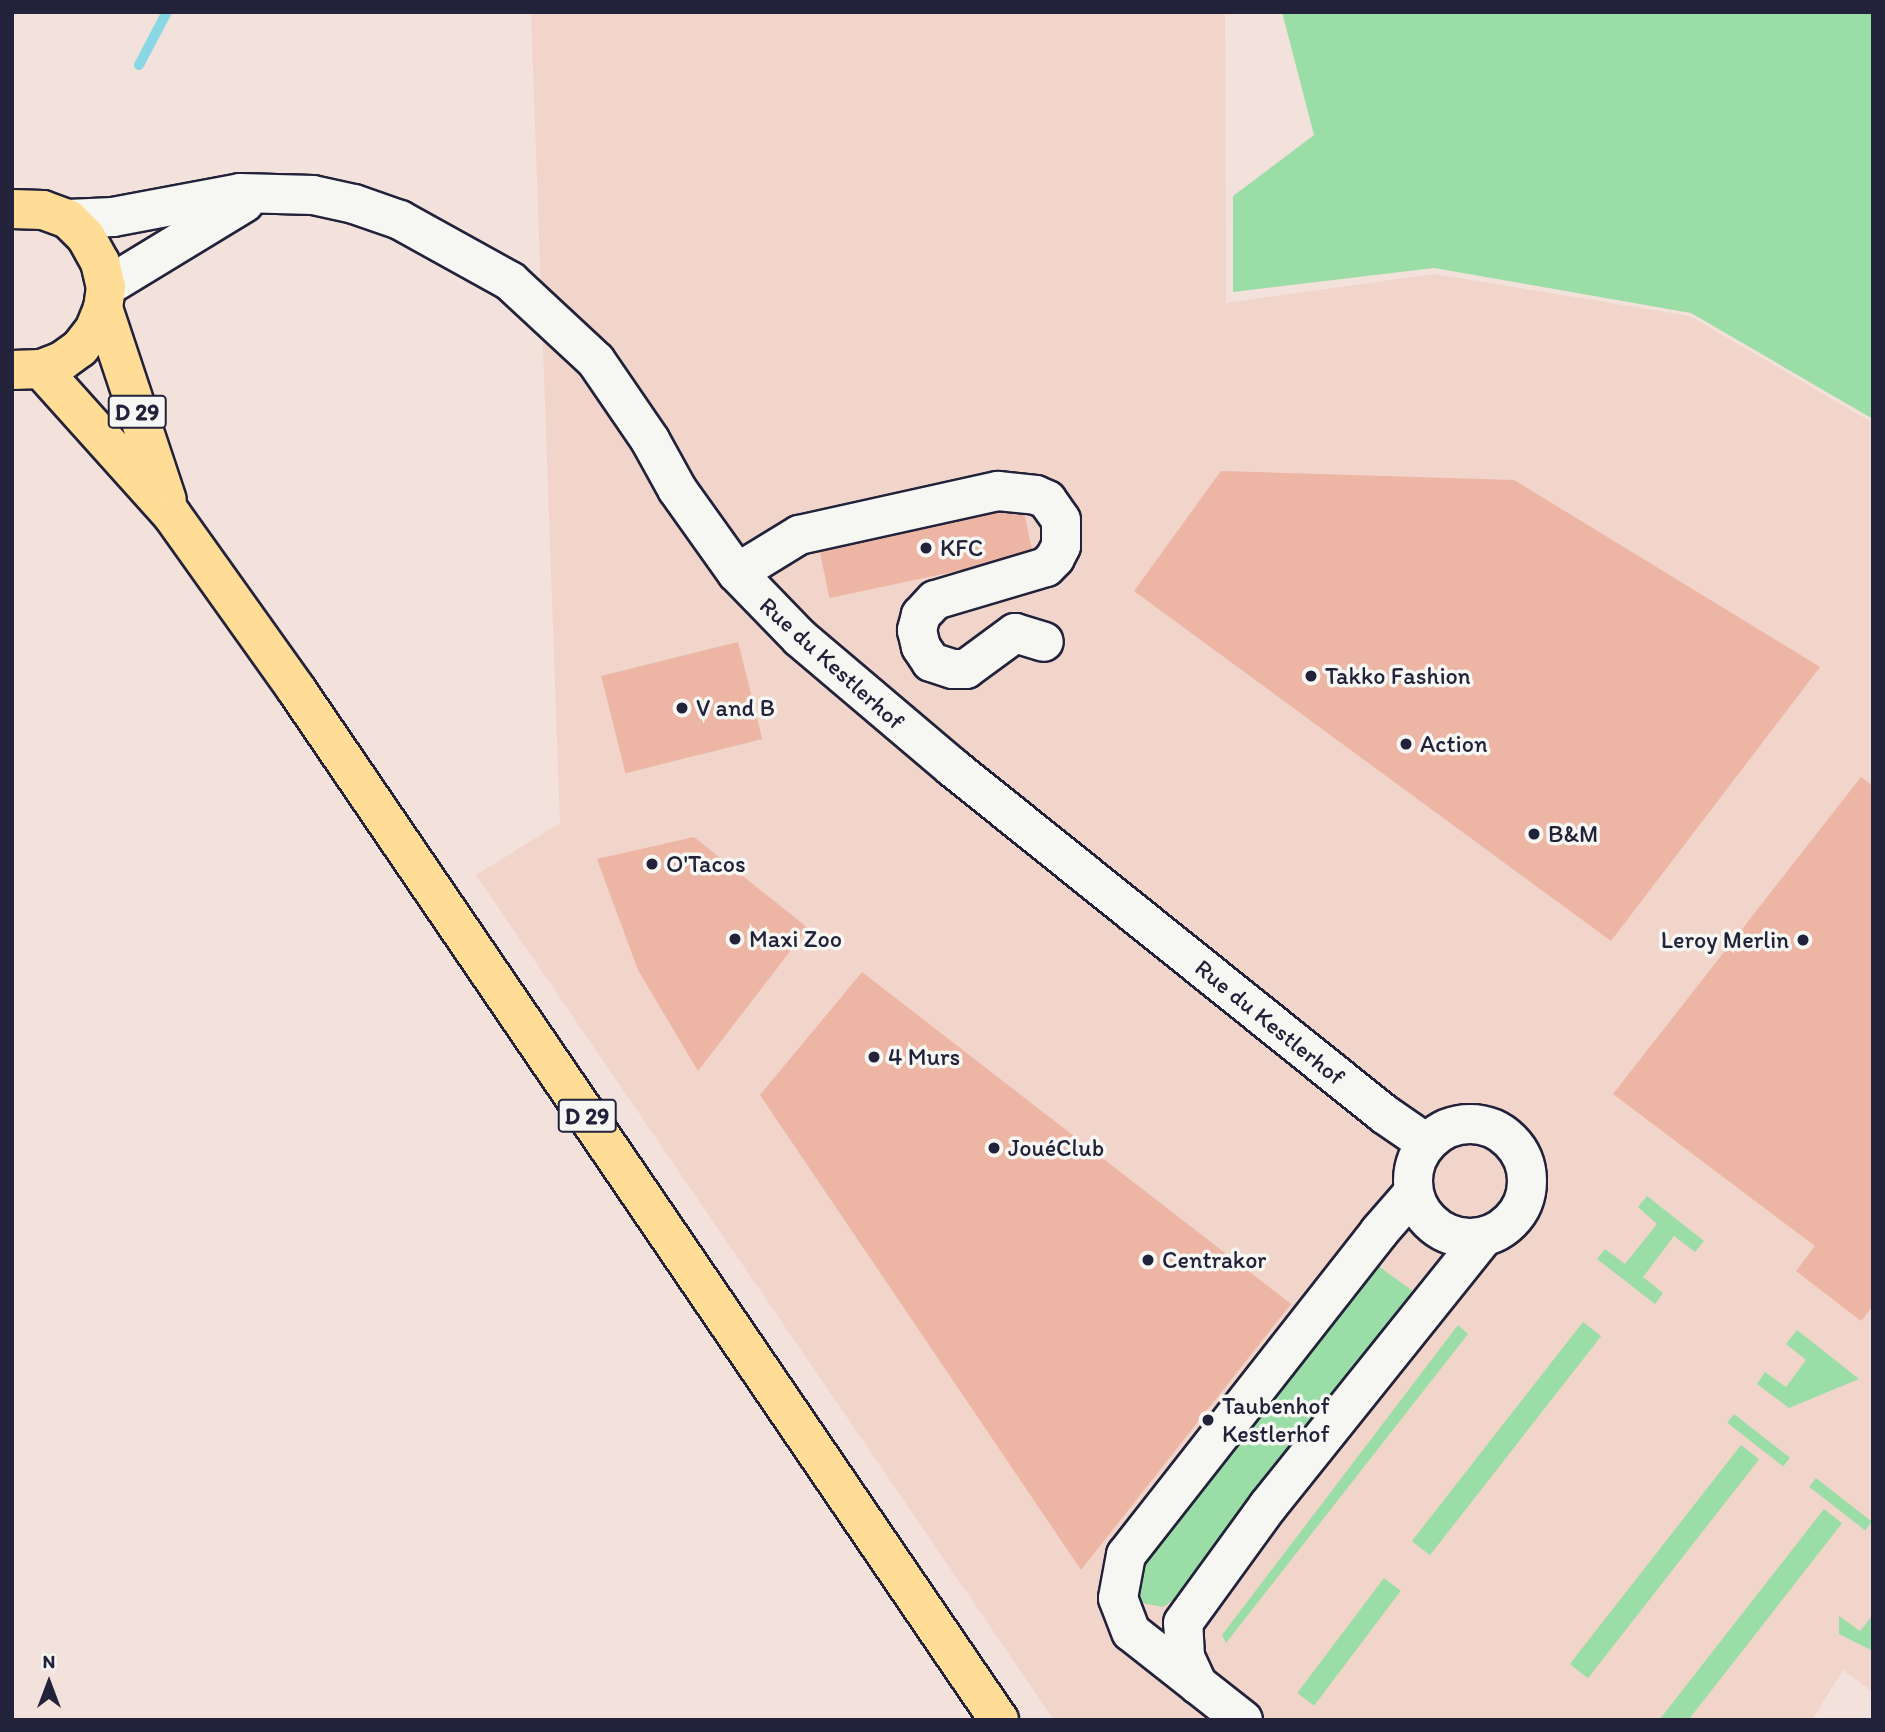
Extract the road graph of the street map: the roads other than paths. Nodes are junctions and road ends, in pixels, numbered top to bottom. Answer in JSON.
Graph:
{"nodes":[{"id":1,"x":269,"y":193,"type":"junction"},
{"id":2,"x":15,"y":206,"type":"edge"},
{"id":3,"x":68,"y":219,"type":"junction"},
{"id":4,"x":104,"y":297,"type":"junction"},
{"id":5,"x":26,"y":370,"type":"edge"},
{"id":6,"x":172,"y":515,"type":"junction"},
{"id":7,"x":737,"y":573,"type":"junction"},
{"id":8,"x":1044,"y":642,"type":"dead end"},
{"id":9,"x":1426,"y":1143,"type":"junction"},
{"id":10,"x":1413,"y":1193,"type":"junction"},
{"id":11,"x":1483,"y":1238,"type":"junction"},
{"id":12,"x":1198,"y":1685,"type":"junction"},
{"id":13,"x":999,"y":1720,"type":"edge"},
{"id":14,"x":1243,"y":1720,"type":"edge"}],
"edges":[{"from":1,"to":3,"type":"street","name":"Rue du Kestlerhof"},
{"from":1,"to":4,"type":"street"},
{"from":1,"to":7,"type":"street","name":"Rue du Kestlerhof"},
{"from":2,"to":3,"type":"main road"},
{"from":3,"to":4,"type":"main road"},
{"from":4,"to":5,"type":"main road"},
{"from":4,"to":6,"type":"main road","number":"D 29"},
{"from":5,"to":6,"type":"main road","number":"D 29"},
{"from":6,"to":13,"type":"main road","number":"D 29"},
{"from":7,"to":8,"type":"street"},
{"from":7,"to":9,"type":"street","name":"Rue du Kestlerhof"},
{"from":9,"to":10,"type":"street"},
{"from":9,"to":11,"type":"street"},
{"from":10,"to":11,"type":"street"},
{"from":10,"to":12,"type":"street"},
{"from":11,"to":12,"type":"street"},
{"from":12,"to":14,"type":"street"}]}
